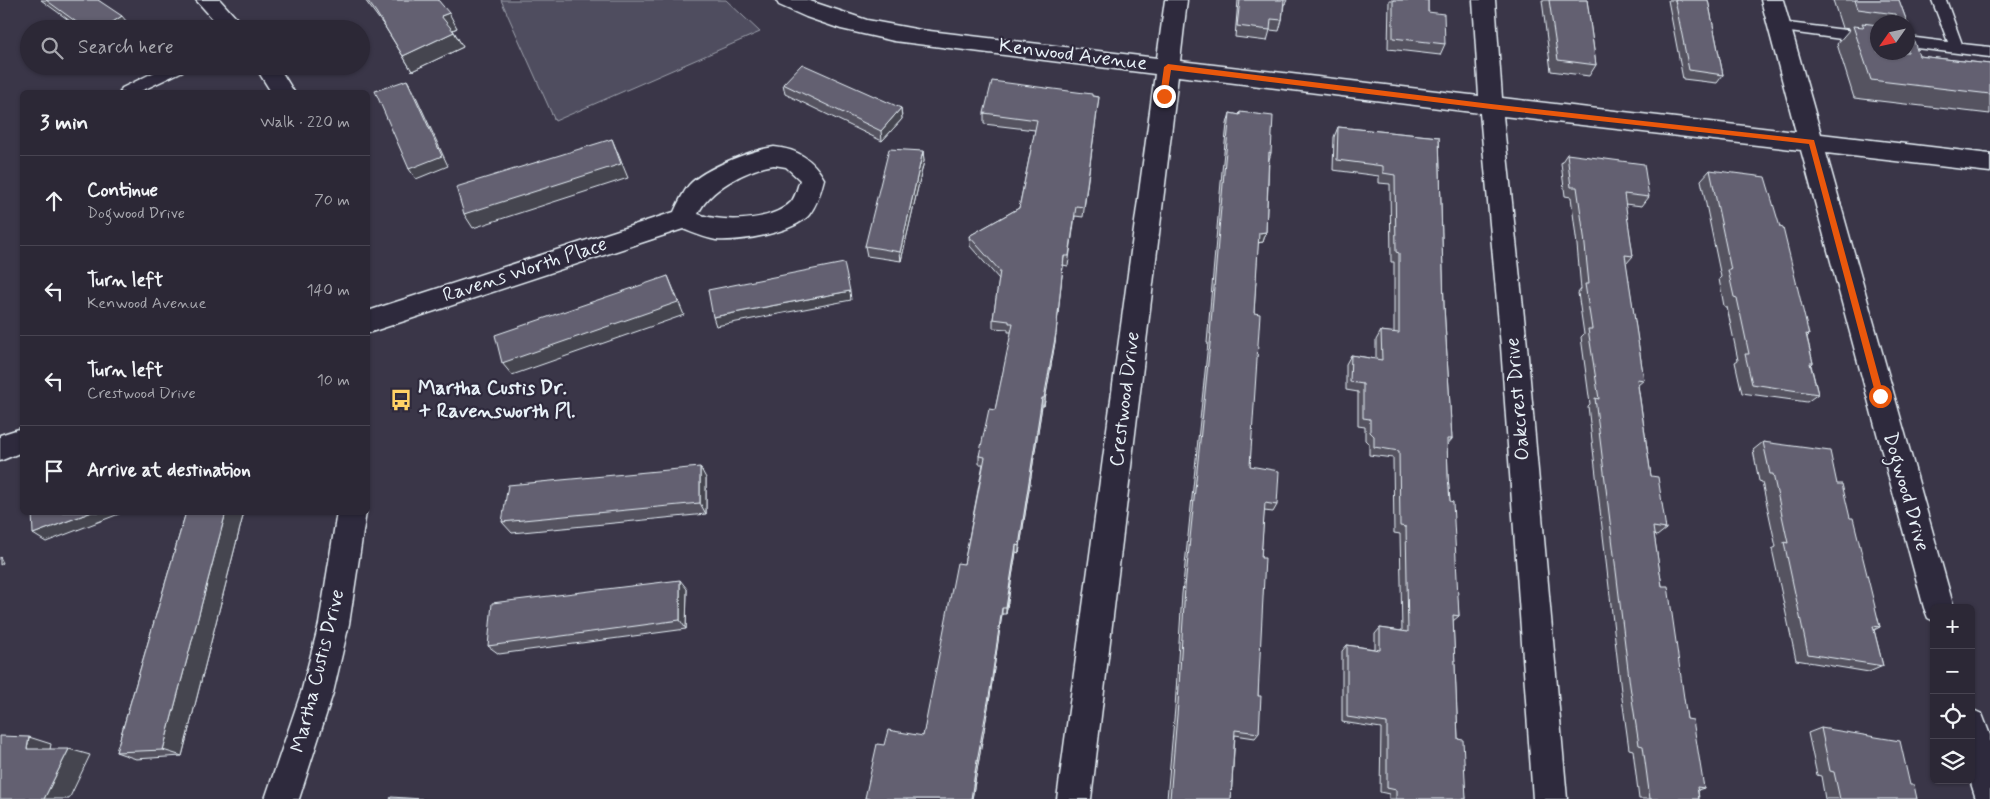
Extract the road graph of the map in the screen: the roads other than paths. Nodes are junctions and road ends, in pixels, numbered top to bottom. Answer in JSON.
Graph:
{"nodes":[{"id":1,"x":207,"y":0,"type":"edge"},
{"id":2,"x":787,"y":0,"type":"edge"},
{"id":3,"x":1176,"y":0,"type":"edge"},
{"id":4,"x":1484,"y":0,"type":"edge"},
{"id":5,"x":1772,"y":0,"type":"edge"},
{"id":6,"x":1938,"y":0,"type":"edge"},
{"id":7,"x":226,"y":20,"type":"edge"},
{"id":8,"x":1780,"y":27,"type":"junction"},
{"id":9,"x":1870,"y":37,"type":"edge"},
{"id":10,"x":1915,"y":43,"type":"edge"},
{"id":11,"x":1957,"y":48,"type":"junction"},
{"id":12,"x":1990,"y":52,"type":"edge"},
{"id":13,"x":1168,"y":67,"type":"junction"},
{"id":14,"x":162,"y":75,"type":"edge"},
{"id":15,"x":272,"y":75,"type":"edge"},
{"id":16,"x":131,"y":90,"type":"edge"},
{"id":17,"x":282,"y":90,"type":"edge"},
{"id":18,"x":1491,"y":106,"type":"junction"},
{"id":19,"x":1812,"y":142,"type":"junction"},
{"id":20,"x":1990,"y":163,"type":"edge"},
{"id":21,"x":683,"y":219,"type":"junction"},
{"id":22,"x":370,"y":321,"type":"edge"},
{"id":23,"x":20,"y":441,"type":"edge"},
{"id":24,"x":0,"y":448,"type":"edge"},
{"id":25,"x":352,"y":515,"type":"edge"},
{"id":26,"x":1938,"y":604,"type":"edge"},
{"id":27,"x":1975,"y":739,"type":"edge"},
{"id":28,"x":1990,"y":793,"type":"edge"},
{"id":29,"x":282,"y":799,"type":"edge"},
{"id":30,"x":1074,"y":799,"type":"edge"},
{"id":31,"x":1550,"y":799,"type":"edge"}],
"edges":[{"from":1,"to":7,"type":"street"},
{"from":2,"to":13,"type":"street","name":"Kenwood Avenue"},
{"from":3,"to":13,"type":"street","name":"Crestwood Drive"},
{"from":4,"to":18,"type":"street","name":"Oakcrest Drive"},
{"from":5,"to":8,"type":"street","name":"Dogwood Drive"},
{"from":6,"to":11,"type":"lane"},
{"from":8,"to":9,"type":"lane"},
{"from":8,"to":19,"type":"street","name":"Dogwood Drive"},
{"from":10,"to":11,"type":"lane"},
{"from":11,"to":12,"type":"lane"},
{"from":13,"to":18,"type":"street","name":"Kenwood Avenue"},
{"from":13,"to":30,"type":"street","name":"Crestwood Drive"},
{"from":14,"to":16,"type":"lane"},
{"from":15,"to":17,"type":"street"},
{"from":18,"to":19,"type":"street","name":"Kenwood Avenue"},
{"from":18,"to":31,"type":"street","name":"Oakcrest Drive"},
{"from":19,"to":20,"type":"street","name":"Kenwood Avenue"},
{"from":19,"to":26,"type":"street","name":"Dogwood Drive"},
{"from":21,"to":21,"type":"street"},
{"from":21,"to":22,"type":"street","name":"Ravens Worth Place"},
{"from":23,"to":24,"type":"street"},
{"from":25,"to":29,"type":"street","name":"Martha Custis Drive"},
{"from":27,"to":28,"type":"street"}]}
